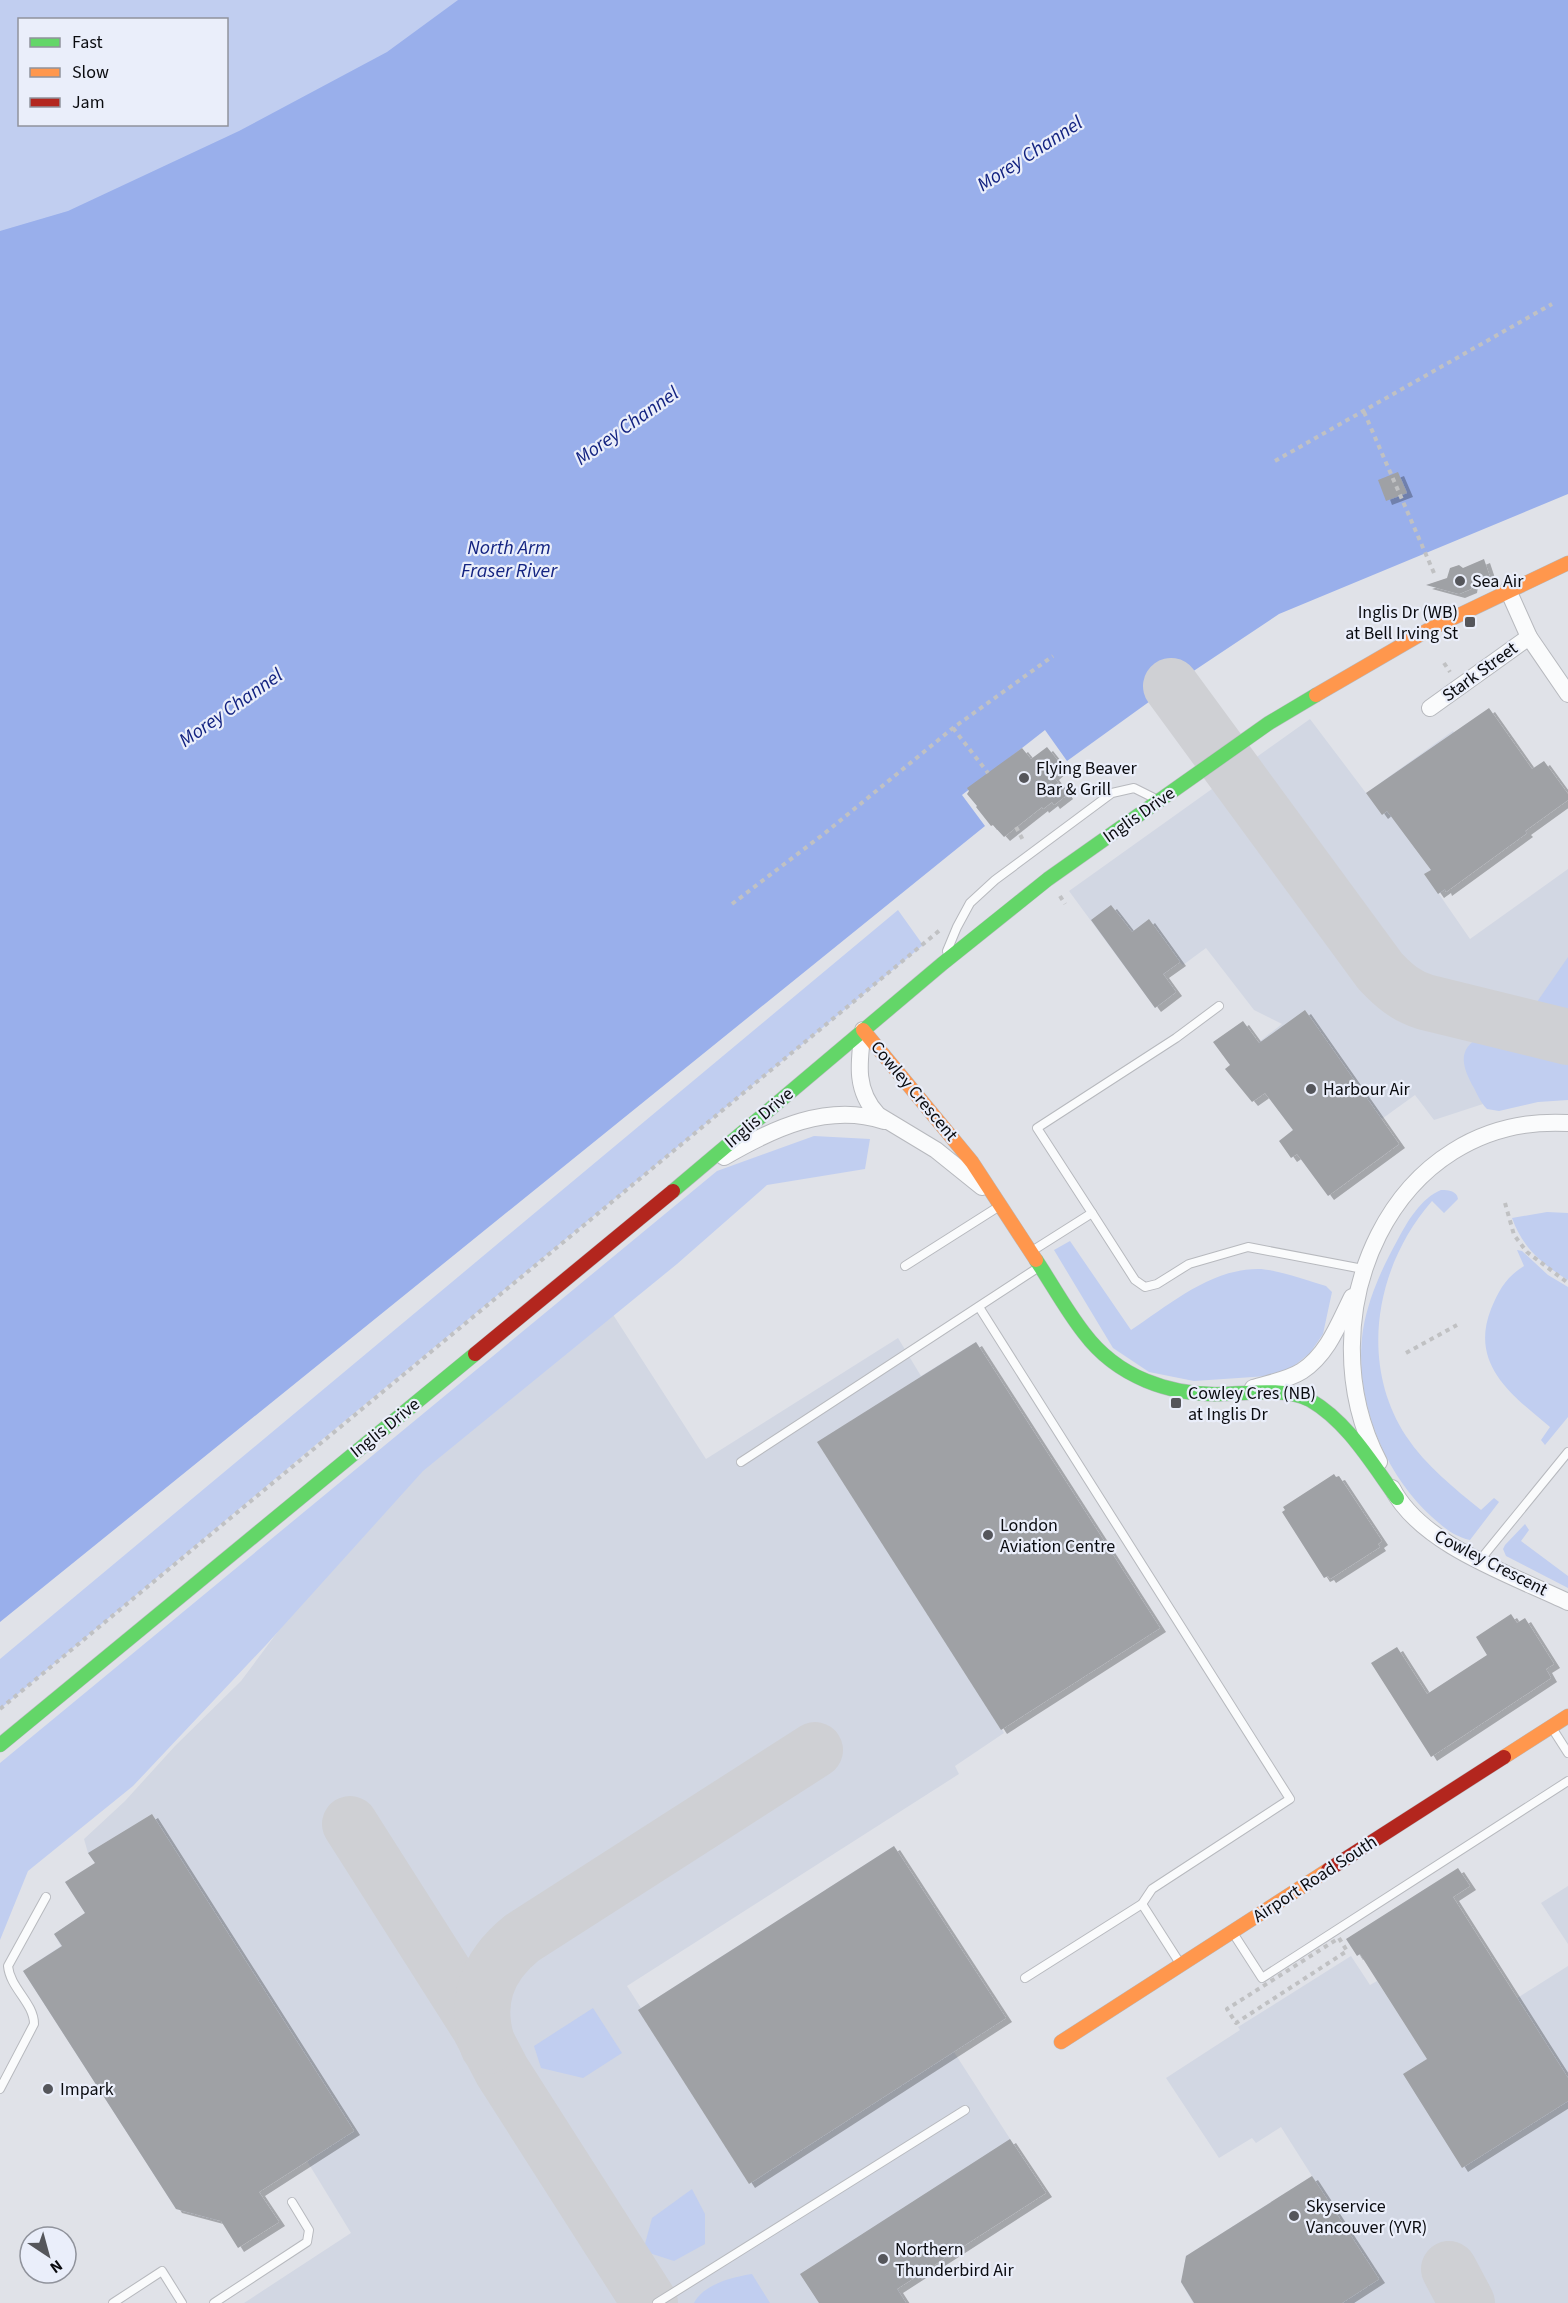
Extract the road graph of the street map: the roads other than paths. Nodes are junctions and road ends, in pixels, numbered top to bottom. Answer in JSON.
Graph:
{"nodes":[{"id":1,"x":1568,"y":563,"type":"edge"},
{"id":2,"x":1508,"y":590,"type":"junction"},
{"id":3,"x":1529,"y":637,"type":"junction"},
{"id":4,"x":1568,"y":694,"type":"edge"},
{"id":5,"x":1430,"y":708,"type":"dead end"},
{"id":6,"x":1159,"y":801,"type":"junction"},
{"id":7,"x":942,"y":964,"type":"junction"},
{"id":8,"x":1219,"y":1006,"type":"dead end"},
{"id":9,"x":863,"y":1030,"type":"junction"},
{"id":10,"x":1568,"y":1123,"type":"edge"},
{"id":11,"x":897,"y":1127,"type":"junction"},
{"id":12,"x":689,"y":1177,"type":"junction"},
{"id":13,"x":998,"y":1203,"type":"junction"},
{"id":14,"x":1092,"y":1213,"type":"junction"},
{"id":15,"x":1032,"y":1251,"type":"junction"},
{"id":16,"x":905,"y":1266,"type":"dead end"},
{"id":17,"x":1041,"y":1266,"type":"junction"},
{"id":18,"x":1361,"y":1276,"type":"junction"},
{"id":19,"x":978,"y":1307,"type":"junction"},
{"id":20,"x":1242,"y":1391,"type":"junction"},
{"id":21,"x":1568,"y":1452,"type":"edge"},
{"id":22,"x":741,"y":1462,"type":"dead end"},
{"id":23,"x":1397,"y":1498,"type":"junction"},
{"id":24,"x":1480,"y":1560,"type":"junction"},
{"id":25,"x":1568,"y":1602,"type":"edge"},
{"id":26,"x":1568,"y":1716,"type":"edge"},
{"id":27,"x":1551,"y":1726,"type":"junction"},
{"id":28,"x":0,"y":1745,"type":"edge"},
{"id":29,"x":1568,"y":1753,"type":"edge"},
{"id":30,"x":1568,"y":1781,"type":"edge"},
{"id":31,"x":46,"y":1897,"type":"dead end"},
{"id":32,"x":1142,"y":1904,"type":"junction"},
{"id":33,"x":1232,"y":1932,"type":"junction"},
{"id":34,"x":1181,"y":1965,"type":"junction"},
{"id":35,"x":1025,"y":1978,"type":"dead end"},
{"id":36,"x":1061,"y":2042,"type":"dead end"},
{"id":37,"x":0,"y":2089,"type":"edge"},
{"id":38,"x":965,"y":2110,"type":"dead end"},
{"id":39,"x":292,"y":2202,"type":"dead end"},
{"id":40,"x":112,"y":2303,"type":"edge"},
{"id":41,"x":182,"y":2303,"type":"edge"},
{"id":42,"x":214,"y":2303,"type":"edge"},
{"id":43,"x":657,"y":2303,"type":"edge"}],
"edges":[{"from":1,"to":2,"type":"street","name":"Inglis Drive"},
{"from":2,"to":3,"type":"street"},
{"from":2,"to":6,"type":"street","name":"Inglis Drive"},
{"from":3,"to":4,"type":"street"},
{"from":3,"to":5,"type":"street","name":"Stark Street"},
{"from":6,"to":7,"type":"street","name":"Inglis Drive"},
{"from":6,"to":7,"type":"lane"},
{"from":7,"to":9,"type":"street","name":"Inglis Drive"},
{"from":8,"to":14,"type":"lane"},
{"from":9,"to":11,"type":"street","name":"Cowley Crescent"},
{"from":9,"to":12,"type":"street","name":"Inglis Drive"},
{"from":9,"to":13,"type":"street","name":"Cowley Crescent"},
{"from":10,"to":18,"type":"street","name":"Cowley Crescent"},
{"from":11,"to":12,"type":"street"},
{"from":11,"to":13,"type":"street","name":"Cowley Crescent"},
{"from":12,"to":28,"type":"street","name":"Inglis Drive"},
{"from":13,"to":15,"type":"street","name":"Cowley Crescent"},
{"from":13,"to":16,"type":"lane"},
{"from":14,"to":15,"type":"lane"},
{"from":14,"to":18,"type":"lane"},
{"from":15,"to":17,"type":"street","name":"Cowley Crescent"},
{"from":17,"to":19,"type":"lane"},
{"from":17,"to":20,"type":"street","name":"Cowley Crescent"},
{"from":18,"to":20,"type":"street"},
{"from":18,"to":23,"type":"street","name":"Cowley Crescent"},
{"from":19,"to":22,"type":"lane"},
{"from":19,"to":32,"type":"lane"},
{"from":20,"to":23,"type":"street","name":"Cowley Crescent"},
{"from":21,"to":24,"type":"lane"},
{"from":23,"to":24,"type":"street","name":"Cowley Crescent"},
{"from":24,"to":25,"type":"street","name":"Cowley Crescent"},
{"from":26,"to":27,"type":"street","name":"Airport Road South"},
{"from":27,"to":29,"type":"lane"},
{"from":27,"to":33,"type":"street","name":"Airport Road South"},
{"from":30,"to":33,"type":"lane"},
{"from":31,"to":37,"type":"lane"},
{"from":32,"to":34,"type":"lane"},
{"from":32,"to":35,"type":"lane"},
{"from":33,"to":34,"type":"street","name":"Airport Road South"},
{"from":34,"to":36,"type":"street","name":"Airport Road South"},
{"from":38,"to":43,"type":"lane"},
{"from":39,"to":42,"type":"lane"},
{"from":40,"to":41,"type":"lane"}]}
